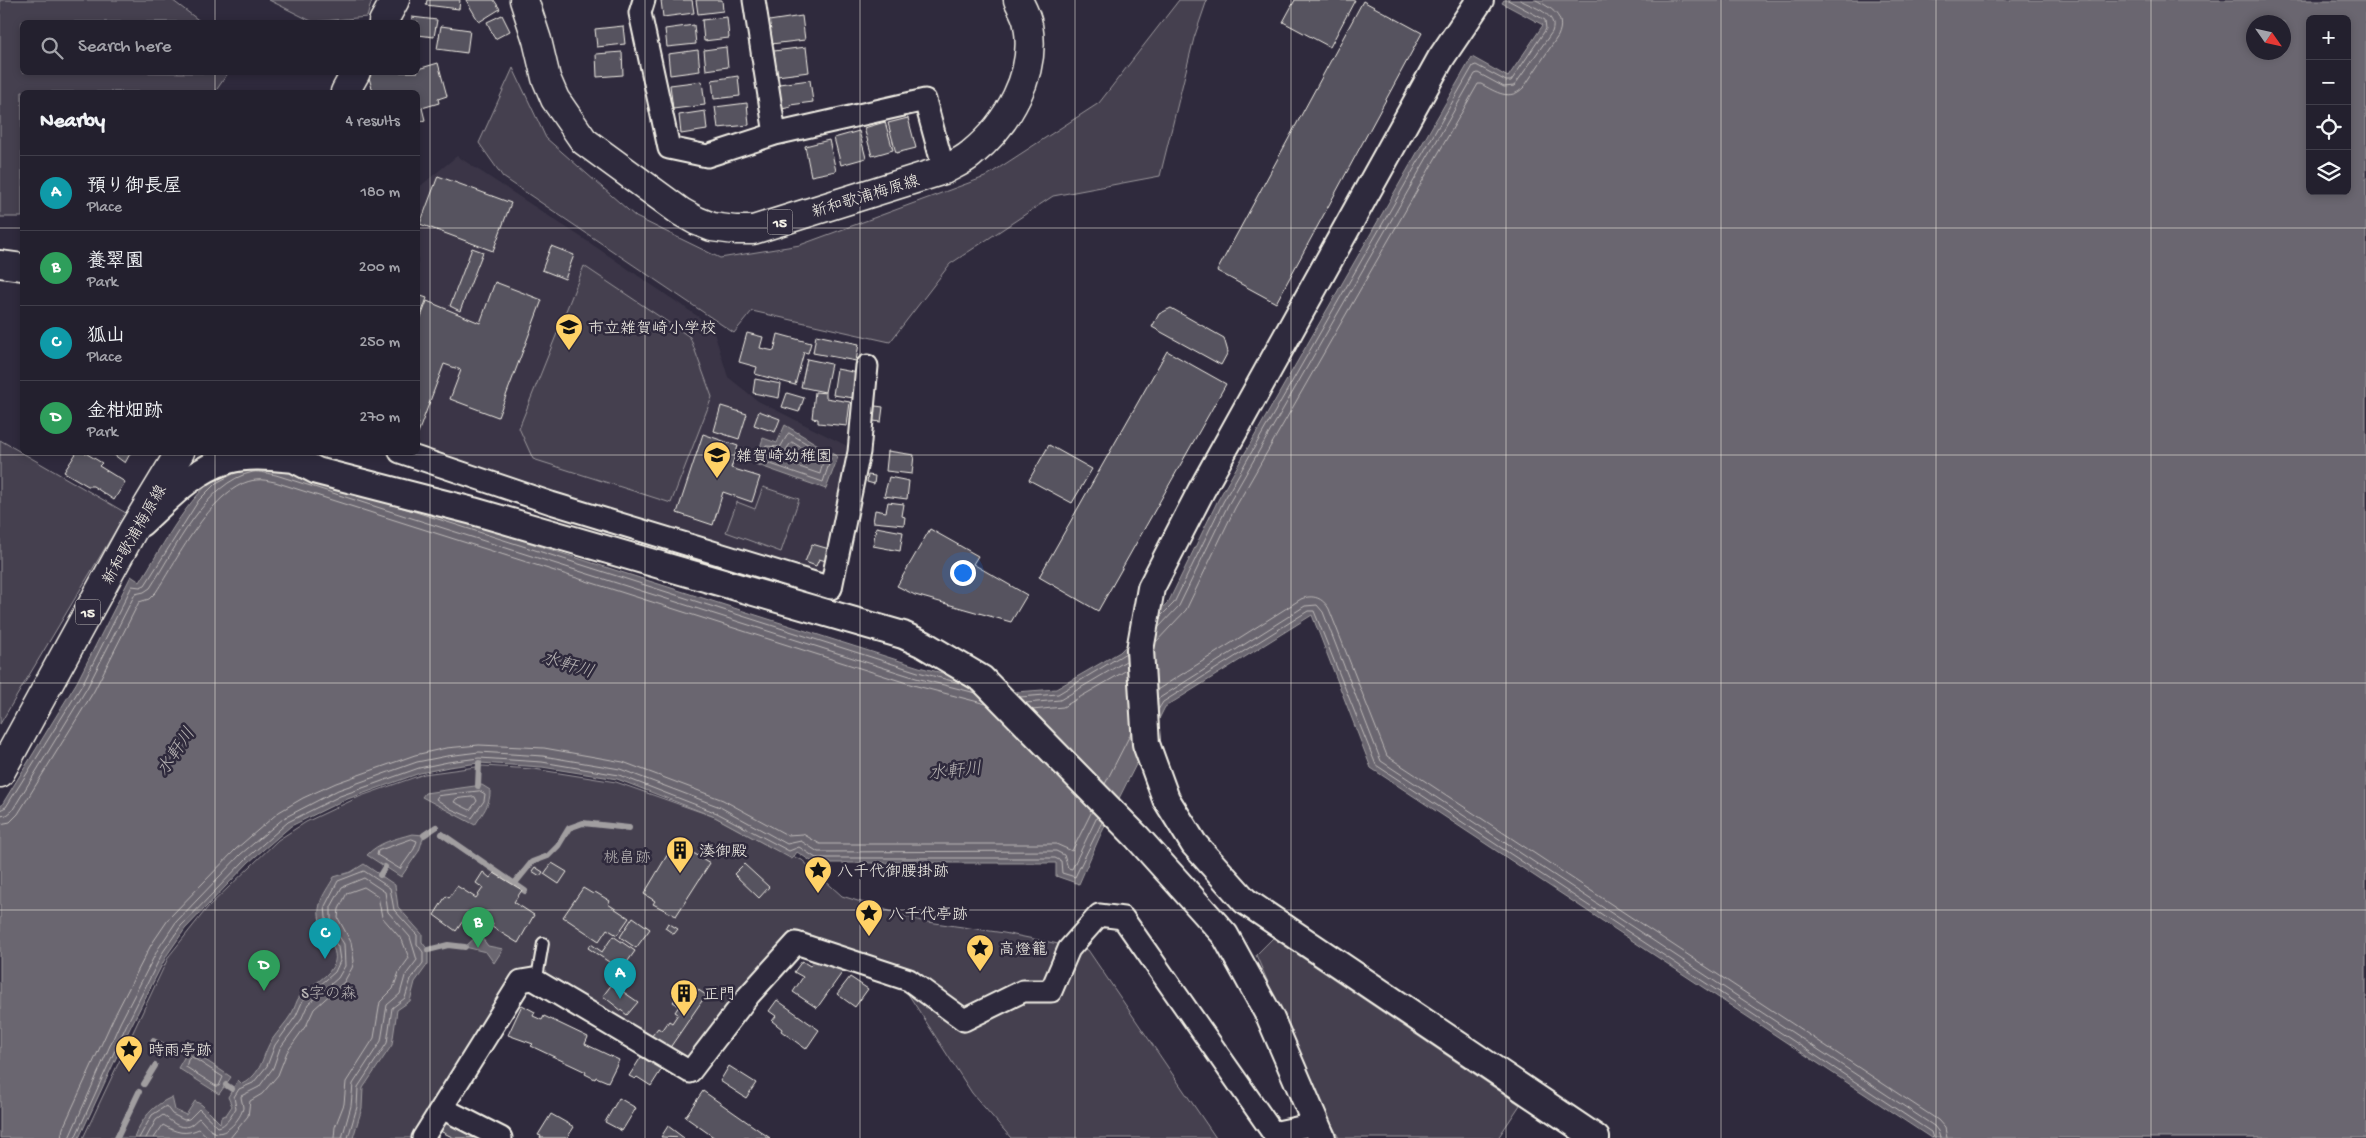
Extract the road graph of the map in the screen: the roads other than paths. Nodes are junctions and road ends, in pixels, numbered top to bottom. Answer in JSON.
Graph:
{"nodes":[{"id":1,"x":395,"y":0,"type":"edge"},
{"id":2,"x":524,"y":0,"type":"edge"},
{"id":3,"x":644,"y":0,"type":"edge"},
{"id":4,"x":754,"y":0,"type":"edge"},
{"id":5,"x":1018,"y":0,"type":"edge"},
{"id":6,"x":1480,"y":0,"type":"edge"},
{"id":7,"x":384,"y":20,"type":"edge"},
{"id":8,"x":354,"y":75,"type":"edge"},
{"id":9,"x":345,"y":90,"type":"edge"},
{"id":10,"x":776,"y":134,"type":"junction"},
{"id":11,"x":944,"y":170,"type":"junction"},
{"id":12,"x":0,"y":264,"type":"edge"},
{"id":13,"x":20,"y":267,"type":"edge"},
{"id":14,"x":867,"y":366,"type":"dead end"},
{"id":15,"x":178,"y":455,"type":"edge"},
{"id":16,"x":292,"y":455,"type":"edge"},
{"id":17,"x":410,"y":455,"type":"edge"},
{"id":18,"x":484,"y":476,"type":"junction"},
{"id":19,"x":473,"y":511,"type":"junction"},
{"id":20,"x":133,"y":530,"type":"junction"},
{"id":21,"x":0,"y":773,"type":"edge"},
{"id":22,"x":543,"y":943,"type":"dead end"},
{"id":23,"x":533,"y":979,"type":"junction"},
{"id":24,"x":442,"y":1108,"type":"junction"},
{"id":25,"x":1319,"y":1131,"type":"edge"},
{"id":26,"x":423,"y":1138,"type":"edge"},
{"id":27,"x":501,"y":1138,"type":"edge"},
{"id":28,"x":1596,"y":1138,"type":"edge"}],
"edges":[{"from":1,"to":7,"type":"main road"},
{"from":2,"to":11,"type":"main road","name":"新和歌浦梅原線","number":"15"},
{"from":3,"to":10,"type":"street"},
{"from":4,"to":10,"type":"street"},
{"from":5,"to":11,"type":"main road","name":"新和歌浦梅原線","number":"15"},
{"from":6,"to":28,"type":"street"},
{"from":8,"to":9,"type":"main road"},
{"from":10,"to":11,"type":"street"},
{"from":12,"to":13,"type":"street"},
{"from":14,"to":18,"type":"street"},
{"from":15,"to":20,"type":"main road","name":"新和歌浦梅原線","number":"15"},
{"from":16,"to":19,"type":"street"},
{"from":16,"to":20,"type":"street"},
{"from":17,"to":18,"type":"street"},
{"from":18,"to":19,"type":"street"},
{"from":19,"to":25,"type":"street"},
{"from":20,"to":21,"type":"main road","name":"新和歌浦梅原線","number":"15"},
{"from":22,"to":23,"type":"lane"},
{"from":23,"to":24,"type":"street"},
{"from":23,"to":25,"type":"street"},
{"from":24,"to":26,"type":"street"},
{"from":24,"to":27,"type":"street"}]}
